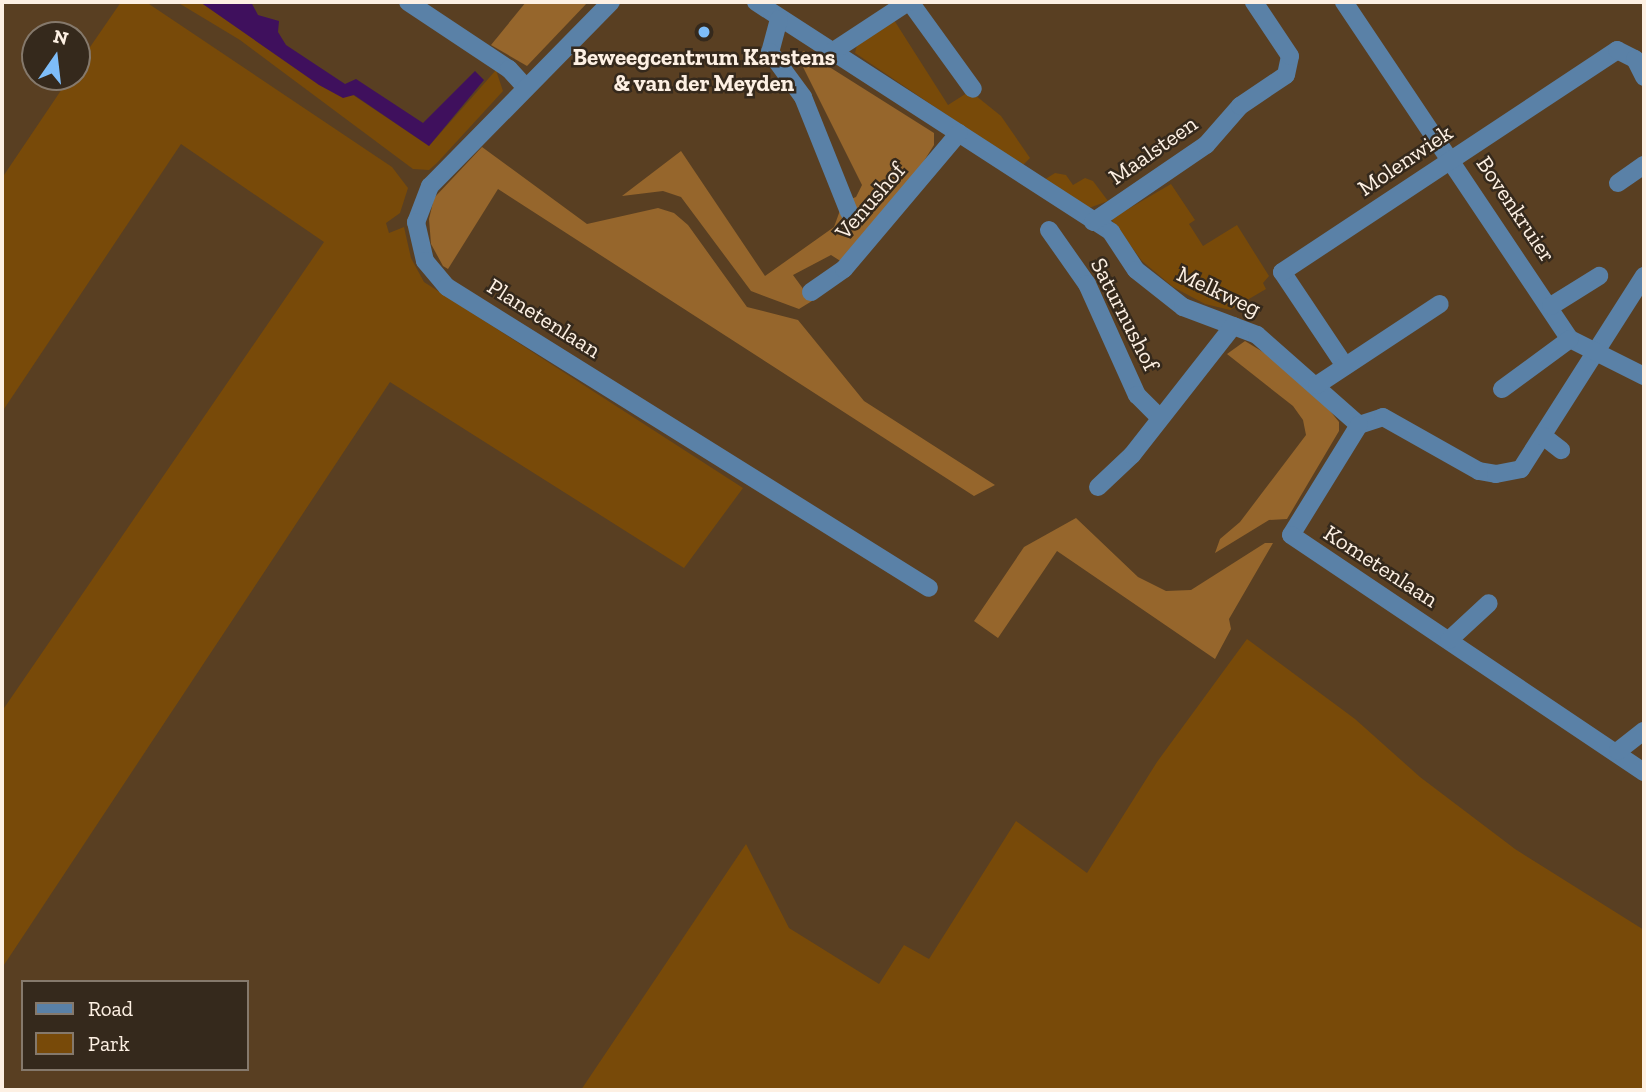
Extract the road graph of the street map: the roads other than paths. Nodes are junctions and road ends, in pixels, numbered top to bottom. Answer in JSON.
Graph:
{"nodes":[{"id":1,"x":408,"y":2,"type":"edge"},
{"id":2,"x":611,"y":2,"type":"edge"},
{"id":3,"x":756,"y":2,"type":"edge"},
{"id":4,"x":909,"y":2,"type":"edge"},
{"id":5,"x":1254,"y":2,"type":"edge"},
{"id":6,"x":1344,"y":2,"type":"edge"},
{"id":7,"x":779,"y":19,"type":"junction"},
{"id":8,"x":832,"y":52,"type":"junction"},
{"id":9,"x":1644,"y":77,"type":"edge"},
{"id":10,"x":525,"y":88,"type":"junction"},
{"id":11,"x":973,"y":89,"type":"dead end"},
{"id":12,"x":959,"y":133,"type":"junction"},
{"id":13,"x":1452,"y":158,"type":"junction"},
{"id":14,"x":1644,"y":165,"type":"edge"},
{"id":15,"x":1618,"y":183,"type":"dead end"},
{"id":16,"x":849,"y":212,"type":"dead end"},
{"id":17,"x":1093,"y":222,"type":"junction"},
{"id":18,"x":1049,"y":230,"type":"dead end"},
{"id":19,"x":1599,"y":276,"type":"dead end"},
{"id":20,"x":1644,"y":276,"type":"edge"},
{"id":21,"x":811,"y":292,"type":"dead end"},
{"id":22,"x":1440,"y":304,"type":"dead end"},
{"id":23,"x":1551,"y":306,"type":"junction"},
{"id":24,"x":1233,"y":326,"type":"junction"},
{"id":25,"x":1570,"y":339,"type":"junction"},
{"id":26,"x":1597,"y":349,"type":"junction"},
{"id":27,"x":1345,"y":366,"type":"junction"},
{"id":28,"x":1644,"y":376,"type":"edge"},
{"id":29,"x":1317,"y":385,"type":"junction"},
{"id":30,"x":1502,"y":389,"type":"dead end"},
{"id":31,"x":1159,"y":417,"type":"junction"},
{"id":32,"x":1359,"y":425,"type":"junction"},
{"id":33,"x":1543,"y":436,"type":"junction"},
{"id":34,"x":1561,"y":450,"type":"dead end"},
{"id":35,"x":1098,"y":487,"type":"dead end"},
{"id":36,"x":929,"y":588,"type":"dead end"},
{"id":37,"x":1489,"y":603,"type":"dead end"},
{"id":38,"x":1449,"y":640,"type":"junction"},
{"id":39,"x":1644,"y":731,"type":"edge"},
{"id":40,"x":1618,"y":751,"type":"junction"},
{"id":41,"x":1644,"y":772,"type":"edge"}],
"edges":[{"from":1,"to":10,"type":"street"},
{"from":2,"to":10,"type":"street","name":"Planetenlaan"},
{"from":3,"to":7,"type":"street","name":"Melkweg"},
{"from":4,"to":8,"type":"street"},
{"from":4,"to":11,"type":"street"},
{"from":5,"to":17,"type":"street","name":"Maalsteen"},
{"from":6,"to":13,"type":"street","name":"Bovenkruier"},
{"from":7,"to":8,"type":"street","name":"Melkweg"},
{"from":7,"to":16,"type":"street"},
{"from":8,"to":12,"type":"street","name":"Melkweg"},
{"from":9,"to":13,"type":"street","name":"Molenwiek"},
{"from":10,"to":36,"type":"street","name":"Planetenlaan"},
{"from":12,"to":17,"type":"street","name":"Melkweg"},
{"from":12,"to":21,"type":"street","name":"Venushof"},
{"from":13,"to":23,"type":"street","name":"Bovenkruier"},
{"from":13,"to":27,"type":"street","name":"Molenwiek"},
{"from":14,"to":15,"type":"street"},
{"from":17,"to":24,"type":"street","name":"Melkweg"},
{"from":18,"to":31,"type":"street","name":"Saturnushof"},
{"from":19,"to":23,"type":"street"},
{"from":20,"to":26,"type":"street"},
{"from":22,"to":27,"type":"street"},
{"from":23,"to":25,"type":"street","name":"Bovenkruier"},
{"from":24,"to":29,"type":"street","name":"Melkweg"},
{"from":24,"to":31,"type":"street"},
{"from":25,"to":26,"type":"street"},
{"from":25,"to":30,"type":"street"},
{"from":26,"to":28,"type":"street"},
{"from":26,"to":33,"type":"street"},
{"from":27,"to":29,"type":"street"},
{"from":29,"to":32,"type":"street","name":"Melkweg"},
{"from":31,"to":35,"type":"street"},
{"from":32,"to":33,"type":"street"},
{"from":32,"to":38,"type":"street","name":"Kometenlaan"},
{"from":33,"to":34,"type":"street"},
{"from":37,"to":38,"type":"street","name":"Kometenlaan"},
{"from":38,"to":40,"type":"street","name":"Kometenlaan"},
{"from":39,"to":40,"type":"street"},
{"from":40,"to":41,"type":"street","name":"Kometenlaan"}]}
